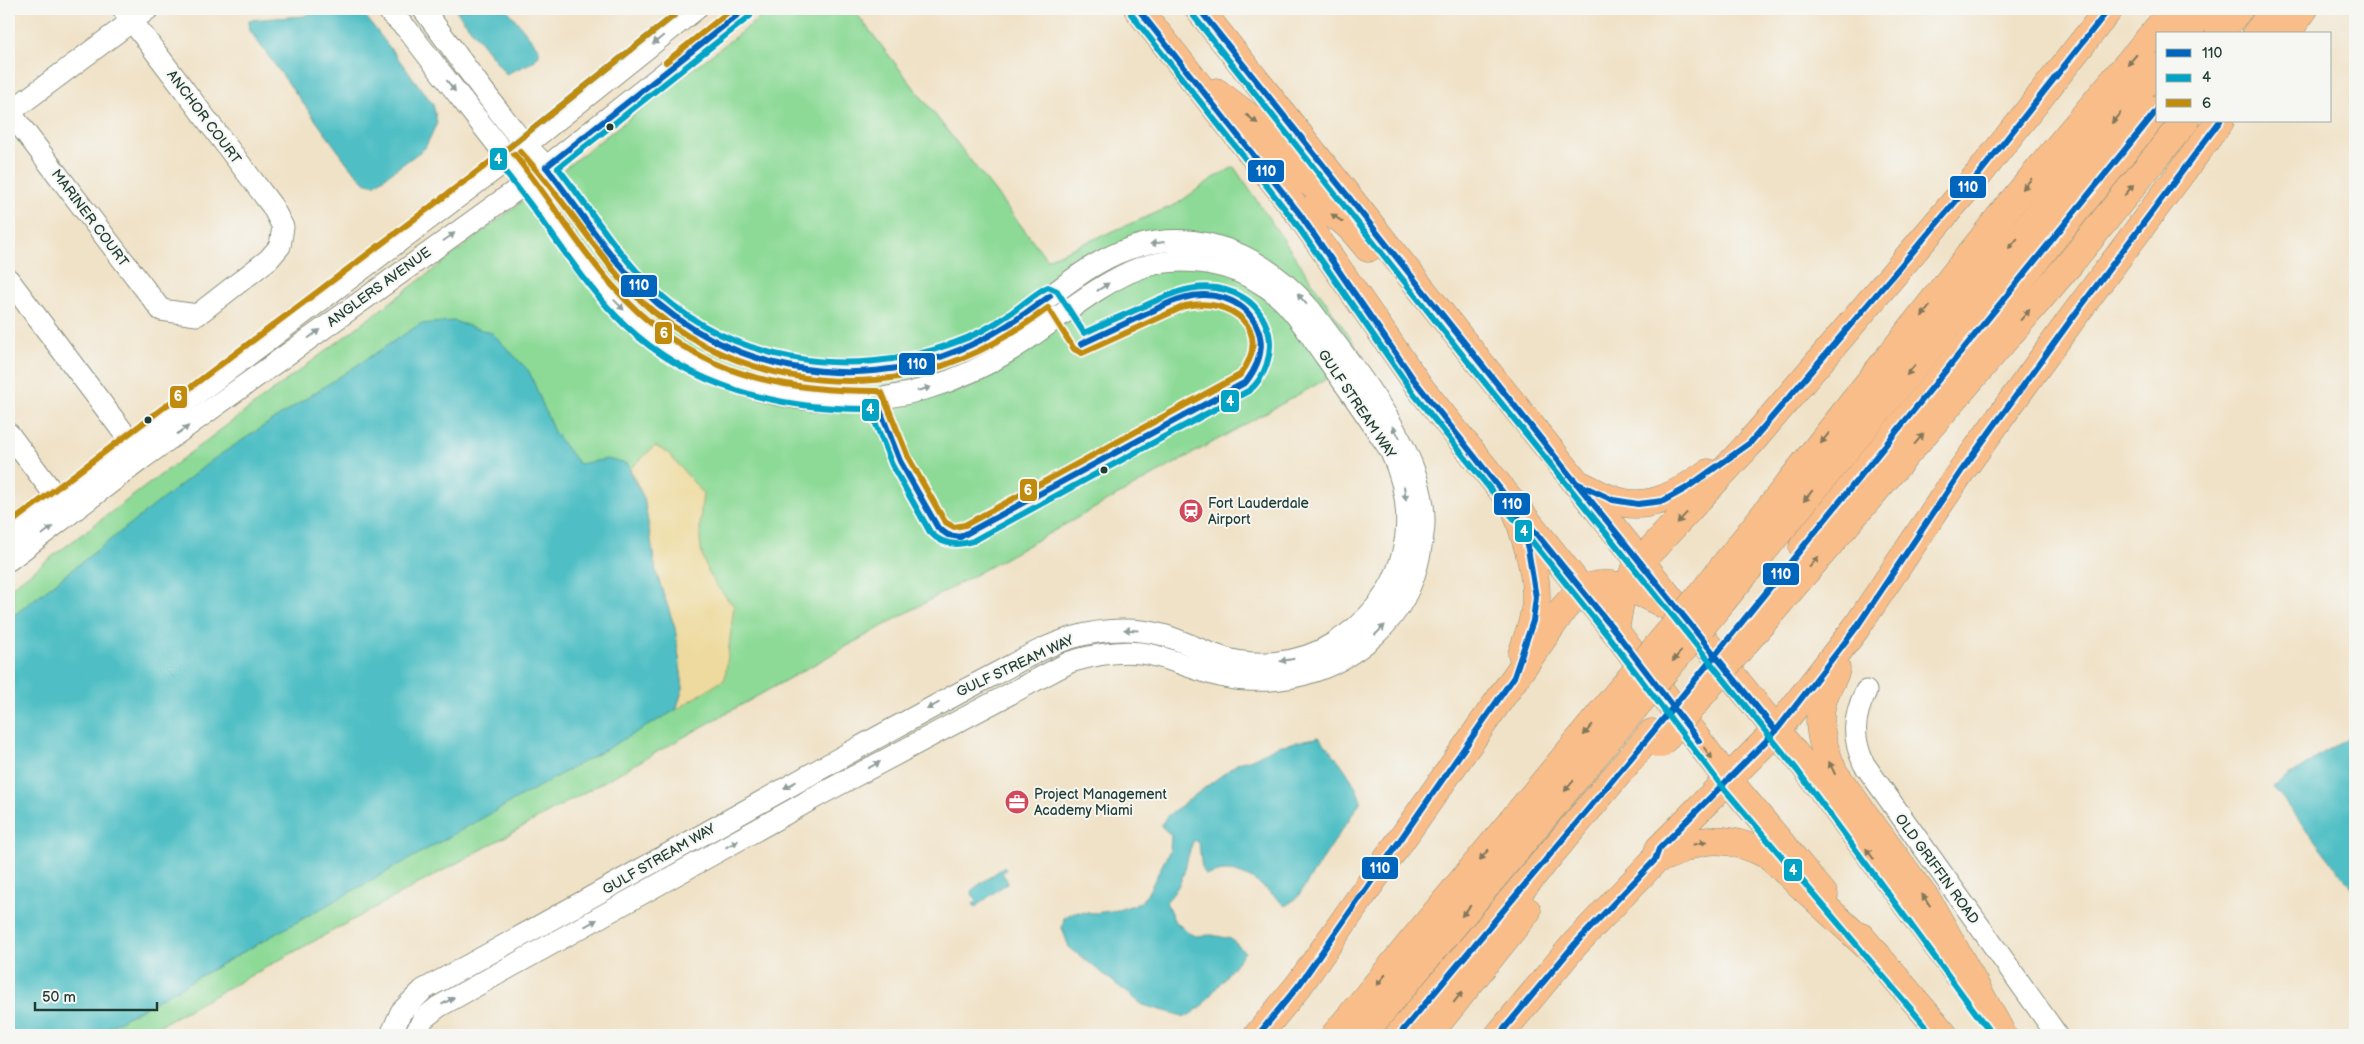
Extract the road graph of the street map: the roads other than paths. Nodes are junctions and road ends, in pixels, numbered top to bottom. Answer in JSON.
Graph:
{"nodes":[{"id":1,"x":148,"y":9,"type":"edge"},
{"id":2,"x":423,"y":9,"type":"edge"},
{"id":3,"x":696,"y":9,"type":"edge"},
{"id":4,"x":745,"y":9,"type":"edge"},
{"id":5,"x":1138,"y":9,"type":"edge"},
{"id":6,"x":1199,"y":9,"type":"edge"},
{"id":7,"x":2109,"y":9,"type":"edge"},
{"id":8,"x":2174,"y":9,"type":"edge"},
{"id":9,"x":2205,"y":9,"type":"edge"},
{"id":10,"x":2239,"y":9,"type":"edge"},
{"id":11,"x":2276,"y":9,"type":"edge"},
{"id":12,"x":2304,"y":9,"type":"edge"},
{"id":13,"x":392,"y":11,"type":"edge"},
{"id":14,"x":127,"y":15,"type":"edge"},
{"id":15,"x":2187,"y":32,"type":"edge"},
{"id":16,"x":2221,"y":32,"type":"edge"},
{"id":17,"x":2258,"y":32,"type":"edge"},
{"id":18,"x":2287,"y":32,"type":"edge"},
{"id":19,"x":448,"y":42,"type":"junction"},
{"id":20,"x":428,"y":56,"type":"junction"},
{"id":21,"x":1185,"y":68,"type":"junction"},
{"id":22,"x":2156,"y":69,"type":"edge"},
{"id":23,"x":9,"y":112,"type":"edge"},
{"id":24,"x":2156,"y":112,"type":"edge"},
{"id":25,"x":2184,"y":122,"type":"edge"},
{"id":26,"x":2219,"y":122,"type":"edge"},
{"id":27,"x":526,"y":145,"type":"junction"},
{"id":28,"x":507,"y":160,"type":"junction"},
{"id":29,"x":546,"y":167,"type":"junction"},
{"id":30,"x":526,"y":182,"type":"junction"},
{"id":31,"x":1336,"y":182,"type":"junction"},
{"id":32,"x":1299,"y":213,"type":"junction"},
{"id":33,"x":9,"y":280,"type":"edge"},
{"id":34,"x":1424,"y":294,"type":"junction"},
{"id":35,"x":178,"y":314,"type":"joint"},
{"id":36,"x":9,"y":434,"type":"edge"},
{"id":37,"x":1750,"y":442,"type":"junction"},
{"id":38,"x":137,"y":450,"type":"junction"},
{"id":39,"x":1576,"y":482,"type":"junction"},
{"id":40,"x":57,"y":498,"type":"junction"},
{"id":41,"x":1516,"y":509,"type":"junction"},
{"id":42,"x":9,"y":535,"type":"edge"},
{"id":43,"x":9,"y":560,"type":"edge"},
{"id":44,"x":1640,"y":562,"type":"junction"},
{"id":45,"x":1625,"y":587,"type":"junction"},
{"id":46,"x":1581,"y":591,"type":"junction"},
{"id":47,"x":1712,"y":597,"type":"junction"},
{"id":48,"x":1681,"y":614,"type":"junction"},
{"id":49,"x":1615,"y":631,"type":"junction"},
{"id":50,"x":1743,"y":633,"type":"junction"},
{"id":51,"x":1840,"y":648,"type":"junction"},
{"id":52,"x":1514,"y":677,"type":"junction"},
{"id":53,"x":1866,"y":691,"type":"dead end"},
{"id":54,"x":1626,"y":700,"type":"junction"},
{"id":55,"x":1776,"y":731,"type":"junction"},
{"id":56,"x":1656,"y":738,"type":"junction"},
{"id":57,"x":1728,"y":780,"type":"junction"},
{"id":58,"x":1655,"y":860,"type":"junction"},
{"id":59,"x":1877,"y":955,"type":"junction"},
{"id":60,"x":391,"y":1035,"type":"edge"},
{"id":61,"x":415,"y":1035,"type":"edge"},
{"id":62,"x":1258,"y":1035,"type":"edge"},
{"id":63,"x":1335,"y":1035,"type":"edge"},
{"id":64,"x":1362,"y":1035,"type":"edge"},
{"id":65,"x":1399,"y":1035,"type":"edge"},
{"id":66,"x":1428,"y":1035,"type":"edge"},
{"id":67,"x":1499,"y":1035,"type":"edge"},
{"id":68,"x":1944,"y":1035,"type":"edge"},
{"id":69,"x":2002,"y":1035,"type":"edge"},
{"id":70,"x":2057,"y":1035,"type":"edge"}],
"edges":[{"from":1,"to":14,"type":"street"},
{"from":2,"to":19,"type":"street","name":"GULF STREAM WAY"},
{"from":3,"to":27,"type":"street","name":"ANGLERS AVENUE","one_way":true},
{"from":4,"to":29,"type":"street","name":"ANGLERS AVENUE"},
{"from":5,"to":21,"type":"main road"},
{"from":6,"to":31,"type":"main road"},
{"from":7,"to":37,"type":"main road"},
{"from":8,"to":47,"type":"main road","one_way":true},
{"from":9,"to":15,"type":"main road"},
{"from":10,"to":16,"type":"main road"},
{"from":11,"to":17,"type":"main road"},
{"from":12,"to":18,"type":"main road"},
{"from":13,"to":20,"type":"street","name":"GULF STREAM WAY"},
{"from":14,"to":23,"type":"street"},
{"from":14,"to":35,"type":"street","name":"ANCHOR COURT"},
{"from":19,"to":20,"type":"street"},
{"from":19,"to":27,"type":"street","name":"GULF STREAM WAY"},
{"from":20,"to":28,"type":"street","name":"GULF STREAM WAY","one_way":true},
{"from":21,"to":31,"type":"main road","one_way":true},
{"from":21,"to":32,"type":"main road"},
{"from":22,"to":47,"type":"main road","one_way":true},
{"from":23,"to":35,"type":"street","name":"MARINER COURT"},
{"from":24,"to":50,"type":"main road"},
{"from":50,"to":25,"type":"main road","one_way":true},
{"from":26,"to":51,"type":"main road"},
{"from":27,"to":28,"type":"street","name":"ANGLERS AVENUE"},
{"from":27,"to":29,"type":"street","name":"GULF STREAM WAY"},
{"from":28,"to":30,"type":"street","name":"GULF STREAM WAY"},
{"from":28,"to":38,"type":"street","name":"ANGLERS AVENUE"},
{"from":29,"to":30,"type":"street","name":"ANGLERS AVENUE"},
{"from":61,"to":29,"type":"street","name":"GULF STREAM WAY","one_way":true},
{"from":38,"to":30,"type":"street","name":"ANGLERS AVENUE","one_way":true},
{"from":30,"to":60,"type":"street","name":"GULF STREAM WAY","one_way":true},
{"from":31,"to":34,"type":"main road"},
{"from":34,"to":32,"type":"main road","one_way":true},
{"from":32,"to":41,"type":"main road"},
{"from":33,"to":38,"type":"street"},
{"from":34,"to":39,"type":"main road"},
{"from":36,"to":40,"type":"street"},
{"from":37,"to":39,"type":"main road"},
{"from":37,"to":44,"type":"main road","one_way":true},
{"from":38,"to":40,"type":"street","name":"ANGLERS AVENUE"},
{"from":43,"to":38,"type":"street","name":"ANGLERS AVENUE","one_way":true},
{"from":39,"to":44,"type":"main road"},
{"from":40,"to":42,"type":"street","name":"ANGLERS AVENUE"},
{"from":41,"to":46,"type":"main road"},
{"from":41,"to":52,"type":"main road"},
{"from":44,"to":45,"type":"main road"},
{"from":44,"to":48,"type":"main road"},
{"from":45,"to":46,"type":"main road"},
{"from":45,"to":48,"type":"main road"},
{"from":45,"to":49,"type":"main road"},
{"from":46,"to":49,"type":"main road"},
{"from":46,"to":52,"type":"main road"},
{"from":47,"to":54,"type":"main road","one_way":true,"bridge":true},
{"from":48,"to":55,"type":"main road"},
{"from":49,"to":57,"type":"main road","one_way":true},
{"from":50,"to":56,"type":"main road","bridge":true},
{"from":51,"to":55,"type":"main road"},
{"from":69,"to":51,"type":"main road","one_way":true},
{"from":52,"to":62,"type":"main road"},
{"from":53,"to":70,"type":"street","name":"OLD GRIFFIN ROAD"},
{"from":54,"to":63,"type":"main road","one_way":true},
{"from":54,"to":64,"type":"main road","one_way":true},
{"from":55,"to":57,"type":"main road"},
{"from":69,"to":55,"type":"main road","one_way":true},
{"from":56,"to":65,"type":"main road"},
{"from":66,"to":56,"type":"main road","one_way":true},
{"from":57,"to":58,"type":"main road"},
{"from":57,"to":59,"type":"main road"},
{"from":58,"to":59,"type":"main road","one_way":true},
{"from":58,"to":67,"type":"main road"},
{"from":59,"to":68,"type":"main road"}]}
